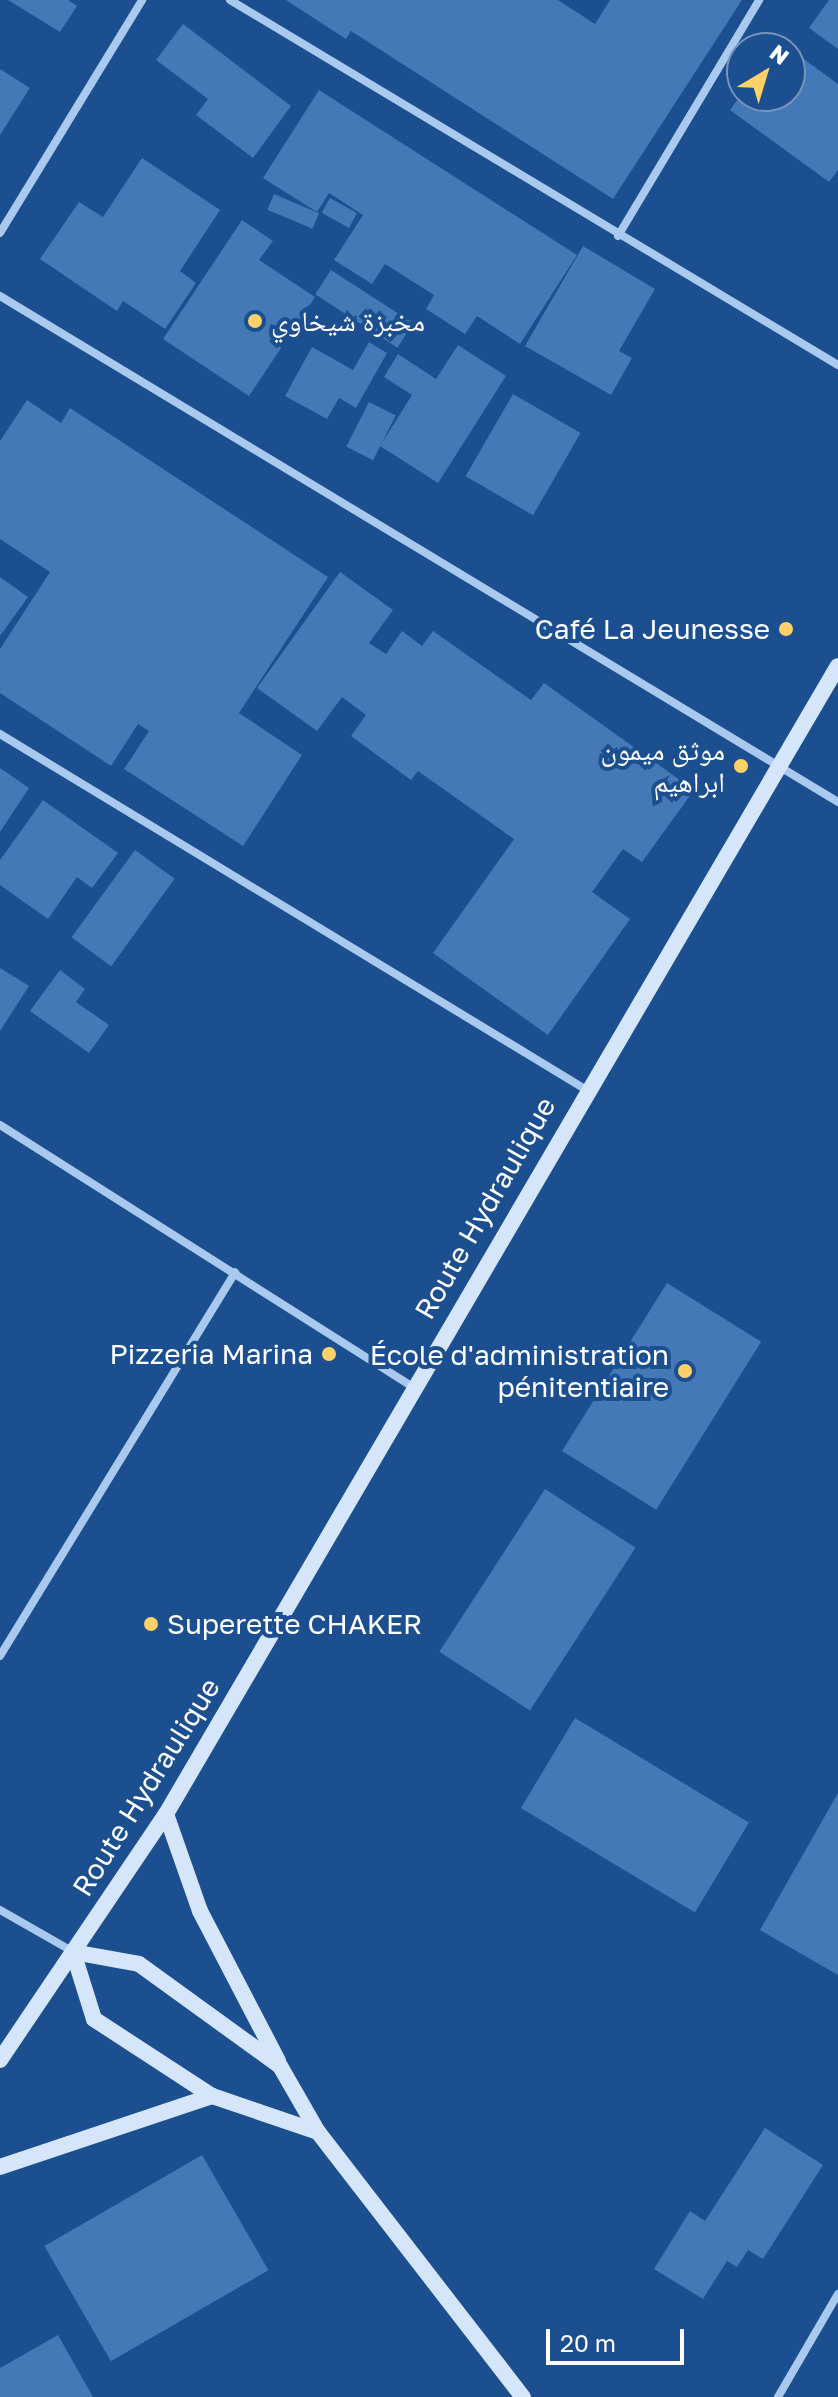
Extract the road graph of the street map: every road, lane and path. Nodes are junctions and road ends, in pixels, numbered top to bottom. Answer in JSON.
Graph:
{"nodes":[{"id":1,"x":142,"y":0,"type":"edge"},
{"id":2,"x":230,"y":0,"type":"edge"},
{"id":3,"x":759,"y":0,"type":"edge"},
{"id":4,"x":0,"y":233,"type":"edge"},
{"id":5,"x":618,"y":236,"type":"junction"},
{"id":6,"x":1,"y":298,"type":"edge"},
{"id":7,"x":838,"y":365,"type":"edge"},
{"id":8,"x":838,"y":666,"type":"edge"},
{"id":9,"x":0,"y":734,"type":"edge"},
{"id":10,"x":776,"y":767,"type":"junction"},
{"id":11,"x":838,"y":802,"type":"edge"},
{"id":12,"x":585,"y":1089,"type":"junction"},
{"id":13,"x":0,"y":1125,"type":"edge"},
{"id":14,"x":235,"y":1272,"type":"junction"},
{"id":15,"x":411,"y":1386,"type":"junction"},
{"id":16,"x":0,"y":1656,"type":"edge"},
{"id":17,"x":166,"y":1814,"type":"junction"},
{"id":18,"x":0,"y":1910,"type":"edge"},
{"id":19,"x":73,"y":1952,"type":"junction"},
{"id":20,"x":0,"y":2060,"type":"edge"},
{"id":21,"x":280,"y":2066,"type":"junction"},
{"id":22,"x":212,"y":2096,"type":"junction"},
{"id":23,"x":318,"y":2132,"type":"junction"},
{"id":24,"x":0,"y":2167,"type":"edge"},
{"id":25,"x":838,"y":2294,"type":"edge"},
{"id":26,"x":523,"y":2397,"type":"edge"},
{"id":27,"x":778,"y":2397,"type":"edge"}],
"edges":[{"from":1,"to":4,"type":"street"},
{"from":2,"to":5,"type":"street"},
{"from":3,"to":5,"type":"street"},
{"from":5,"to":7,"type":"street"},
{"from":6,"to":10,"type":"street"},
{"from":8,"to":10,"type":"main road","name":"Route Hydraulique"},
{"from":9,"to":12,"type":"street"},
{"from":10,"to":11,"type":"street"},
{"from":10,"to":12,"type":"main road","name":"Route Hydraulique"},
{"from":12,"to":15,"type":"main road","name":"Route Hydraulique"},
{"from":13,"to":14,"type":"street"},
{"from":14,"to":15,"type":"street"},
{"from":14,"to":16,"type":"street"},
{"from":15,"to":17,"type":"main road","name":"Route Hydraulique"},
{"from":17,"to":19,"type":"main road","name":"Route Hydraulique"},
{"from":17,"to":21,"type":"main road"},
{"from":18,"to":19,"type":"street"},
{"from":19,"to":20,"type":"main road","name":"Route Hydraulique"},
{"from":19,"to":21,"type":"main road"},
{"from":19,"to":22,"type":"main road"},
{"from":21,"to":23,"type":"main road"},
{"from":22,"to":23,"type":"main road"},
{"from":22,"to":24,"type":"main road"},
{"from":23,"to":26,"type":"main road"},
{"from":25,"to":27,"type":"street"}]}
